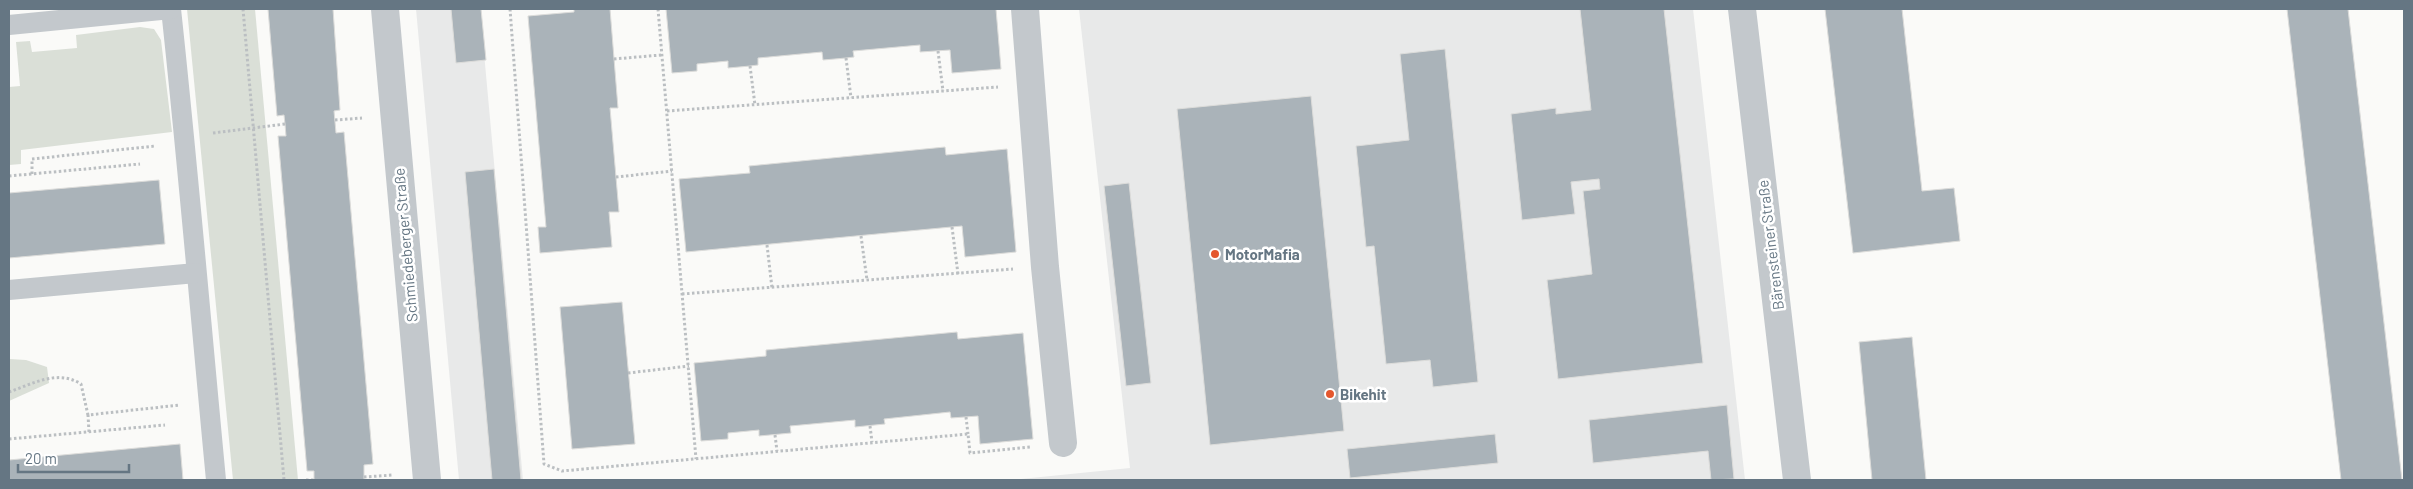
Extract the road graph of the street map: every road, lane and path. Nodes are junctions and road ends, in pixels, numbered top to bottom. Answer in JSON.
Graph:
{"nodes":[{"id":1,"x":171,"y":9,"type":"edge"},
{"id":2,"x":243,"y":9,"type":"edge"},
{"id":3,"x":384,"y":9,"type":"edge"},
{"id":4,"x":510,"y":9,"type":"edge"},
{"id":5,"x":658,"y":9,"type":"edge"},
{"id":6,"x":1025,"y":9,"type":"edge"},
{"id":7,"x":1742,"y":9,"type":"edge"},
{"id":8,"x":9,"y":25,"type":"edge"},
{"id":9,"x":938,"y":51,"type":"dead end"},
{"id":10,"x":661,"y":55,"type":"junction"},
{"id":11,"x":846,"y":58,"type":"dead end"},
{"id":12,"x":614,"y":59,"type":"dead end"},
{"id":13,"x":750,"y":66,"type":"dead end"},
{"id":14,"x":1031,"y":85,"type":"junction"},
{"id":15,"x":943,"y":91,"type":"junction"},
{"id":16,"x":851,"y":98,"type":"junction"},
{"id":17,"x":755,"y":105,"type":"junction"},
{"id":18,"x":667,"y":111,"type":"junction"},
{"id":19,"x":285,"y":124,"type":"dead end"},
{"id":20,"x":254,"y":129,"type":"junction"},
{"id":21,"x":185,"y":139,"type":"junction"},
{"id":22,"x":140,"y":164,"type":"dead end"},
{"id":23,"x":672,"y":171,"type":"junction"},
{"id":24,"x":32,"y":174,"type":"junction"},
{"id":25,"x":9,"y":176,"type":"edge"},
{"id":26,"x":616,"y":177,"type":"dead end"},
{"id":27,"x":952,"y":227,"type":"dead end"},
{"id":28,"x":861,"y":236,"type":"dead end"},
{"id":29,"x":767,"y":245,"type":"dead end"},
{"id":30,"x":1045,"y":267,"type":"junction"},
{"id":31,"x":196,"y":273,"type":"junction"},
{"id":32,"x":958,"y":274,"type":"junction"},
{"id":33,"x":867,"y":280,"type":"junction"},
{"id":34,"x":772,"y":288,"type":"junction"},
{"id":35,"x":9,"y":290,"type":"edge"},
{"id":36,"x":682,"y":294,"type":"junction"},
{"id":37,"x":689,"y":366,"type":"junction"},
{"id":38,"x":628,"y":373,"type":"dead end"},
{"id":39,"x":9,"y":392,"type":"edge"},
{"id":40,"x":208,"y":402,"type":"junction"},
{"id":41,"x":88,"y":415,"type":"junction"},
{"id":42,"x":966,"y":417,"type":"dead end"},
{"id":43,"x":165,"y":425,"type":"dead end"},
{"id":44,"x":870,"y":426,"type":"dead end"},
{"id":45,"x":89,"y":432,"type":"junction"},
{"id":46,"x":776,"y":434,"type":"dead end"},
{"id":47,"x":968,"y":434,"type":"junction"},
{"id":48,"x":9,"y":439,"type":"edge"},
{"id":49,"x":872,"y":442,"type":"junction"},
{"id":50,"x":1063,"y":443,"type":"joint"},
{"id":51,"x":777,"y":451,"type":"junction"},
{"id":52,"x":696,"y":459,"type":"junction"},
{"id":53,"x":216,"y":480,"type":"edge"},
{"id":54,"x":284,"y":480,"type":"edge"},
{"id":55,"x":306,"y":480,"type":"edge"},
{"id":56,"x":314,"y":480,"type":"edge"},
{"id":57,"x":427,"y":480,"type":"edge"},
{"id":58,"x":1797,"y":480,"type":"edge"}],
"edges":[{"from":1,"to":8,"type":"lane"},
{"from":1,"to":21,"type":"lane"},
{"from":2,"to":20,"type":"path"},
{"from":3,"to":57,"type":"street","name":"Schmiedeberger Straße"},
{"from":4,"to":52,"type":"path"},
{"from":5,"to":10,"type":"path"},
{"from":6,"to":14,"type":"street"},
{"from":7,"to":58,"type":"street","name":"Bärensteiner Straße"},
{"from":9,"to":15,"type":"path"},
{"from":10,"to":12,"type":"path"},
{"from":10,"to":18,"type":"path"},
{"from":11,"to":16,"type":"path"},
{"from":13,"to":17,"type":"path"},
{"from":14,"to":15,"type":"path"},
{"from":14,"to":30,"type":"street"},
{"from":15,"to":16,"type":"path"},
{"from":16,"to":17,"type":"path"},
{"from":17,"to":18,"type":"path"},
{"from":18,"to":23,"type":"path"},
{"from":19,"to":20,"type":"path"},
{"from":20,"to":21,"type":"path"},
{"from":20,"to":54,"type":"path"},
{"from":21,"to":24,"type":"path"},
{"from":21,"to":31,"type":"lane"},
{"from":22,"to":24,"type":"path"},
{"from":23,"to":26,"type":"path"},
{"from":23,"to":36,"type":"path"},
{"from":24,"to":25,"type":"path"},
{"from":27,"to":32,"type":"path"},
{"from":28,"to":33,"type":"path"},
{"from":29,"to":34,"type":"path"},
{"from":30,"to":32,"type":"path"},
{"from":30,"to":50,"type":"street"},
{"from":31,"to":35,"type":"lane"},
{"from":31,"to":40,"type":"lane"},
{"from":32,"to":33,"type":"path"},
{"from":33,"to":34,"type":"path"},
{"from":34,"to":36,"type":"path"},
{"from":36,"to":37,"type":"path"},
{"from":37,"to":38,"type":"path"},
{"from":37,"to":52,"type":"path"},
{"from":39,"to":41,"type":"path"},
{"from":40,"to":41,"type":"path"},
{"from":40,"to":53,"type":"lane"},
{"from":41,"to":45,"type":"path"},
{"from":42,"to":47,"type":"path"},
{"from":43,"to":45,"type":"path"},
{"from":44,"to":49,"type":"path"},
{"from":45,"to":48,"type":"path"},
{"from":46,"to":51,"type":"path"},
{"from":47,"to":49,"type":"path"},
{"from":47,"to":50,"type":"path"},
{"from":49,"to":51,"type":"path"},
{"from":51,"to":52,"type":"path"},
{"from":55,"to":56,"type":"path"}]}
